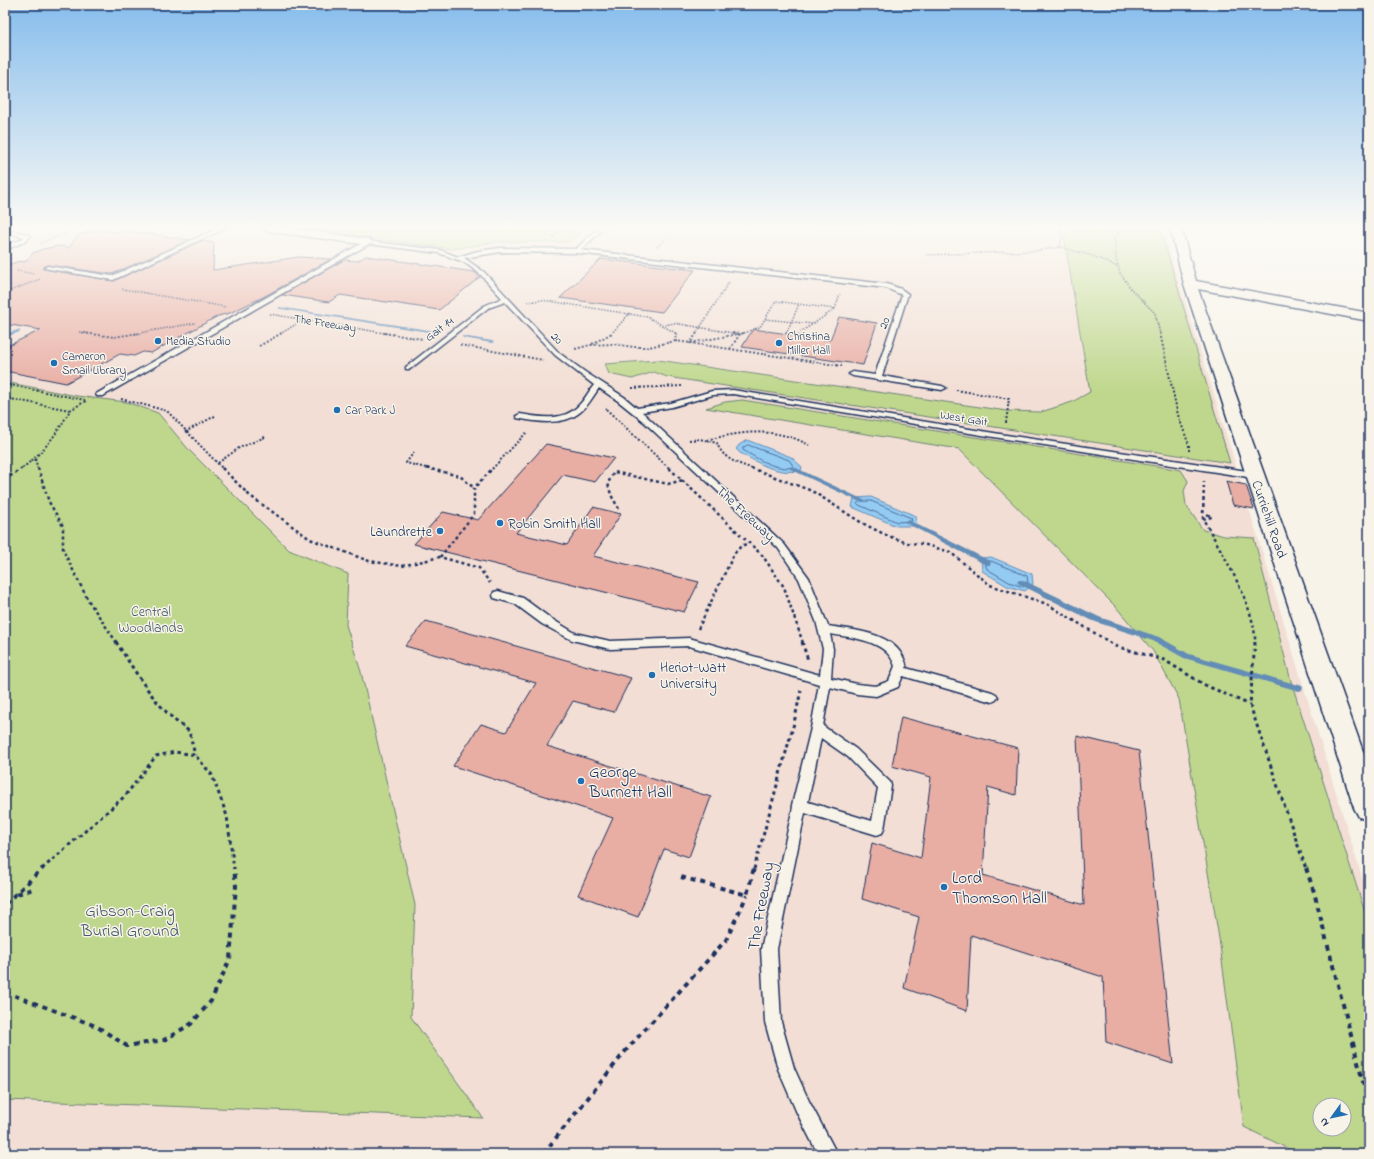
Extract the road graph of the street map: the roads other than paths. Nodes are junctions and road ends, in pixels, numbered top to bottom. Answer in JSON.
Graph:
{"nodes":[{"id":1,"x":296,"y":282,"type":"edge"},
{"id":2,"x":490,"y":282,"type":"edge"},
{"id":3,"x":853,"y":282,"type":"edge"},
{"id":4,"x":1190,"y":284,"type":"joint"},
{"id":5,"x":506,"y":299,"type":"junction"},
{"id":6,"x":1369,"y":317,"type":"edge"},
{"id":7,"x":408,"y":368,"type":"dead end"},
{"id":8,"x":853,"y":374,"type":"dead end"},
{"id":9,"x":879,"y":375,"type":"junction"},
{"id":10,"x":598,"y":385,"type":"junction"},
{"id":11,"x":942,"y":388,"type":"road end"},
{"id":12,"x":100,"y":394,"type":"road end"},
{"id":13,"x":672,"y":405,"type":"junction"},
{"id":14,"x":636,"y":411,"type":"junction"},
{"id":15,"x":520,"y":416,"type":"dead end"},
{"id":16,"x":647,"y":420,"type":"junction"},
{"id":17,"x":1254,"y":475,"type":"junction"},
{"id":18,"x":498,"y":595,"type":"road end"},
{"id":19,"x":823,"y":629,"type":"junction"},
{"id":20,"x":899,"y":671,"type":"junction"},
{"id":21,"x":825,"y":682,"type":"junction"},
{"id":22,"x":992,"y":697,"type":"dead end"},
{"id":23,"x":817,"y":728,"type":"junction"},
{"id":24,"x":799,"y":805,"type":"junction"},
{"id":25,"x":1369,"y":808,"type":"edge"},
{"id":26,"x":828,"y":1154,"type":"edge"}],
"edges":[{"from":1,"to":12,"type":"lane"},
{"from":2,"to":5,"type":"lane","name":"20"},
{"from":3,"to":9,"type":"lane","name":"20"},
{"from":4,"to":6,"type":"street"},
{"from":4,"to":17,"type":"street","name":"Curriehill Road"},
{"from":5,"to":7,"type":"lane","name":"Gait 14"},
{"from":5,"to":10,"type":"lane","name":"20"},
{"from":8,"to":9,"type":"lane"},
{"from":9,"to":11,"type":"lane"},
{"from":10,"to":14,"type":"lane","name":"The Freeway"},
{"from":10,"to":15,"type":"lane"},
{"from":13,"to":14,"type":"lane","name":"West Gait"},
{"from":13,"to":16,"type":"lane","name":"West Gait"},
{"from":13,"to":17,"type":"lane","name":"West Gait"},
{"from":14,"to":16,"type":"lane","name":"The Freeway"},
{"from":16,"to":19,"type":"lane","name":"The Freeway"},
{"from":17,"to":25,"type":"street","name":"Curriehill Road"},
{"from":18,"to":21,"type":"lane"},
{"from":19,"to":20,"type":"lane"},
{"from":19,"to":21,"type":"lane","name":"The Freeway"},
{"from":20,"to":21,"type":"lane"},
{"from":20,"to":22,"type":"lane"},
{"from":21,"to":23,"type":"lane","name":"The Freeway"},
{"from":23,"to":24,"type":"lane","name":"The Freeway"},
{"from":23,"to":24,"type":"lane"},
{"from":24,"to":26,"type":"lane","name":"The Freeway"}]}
